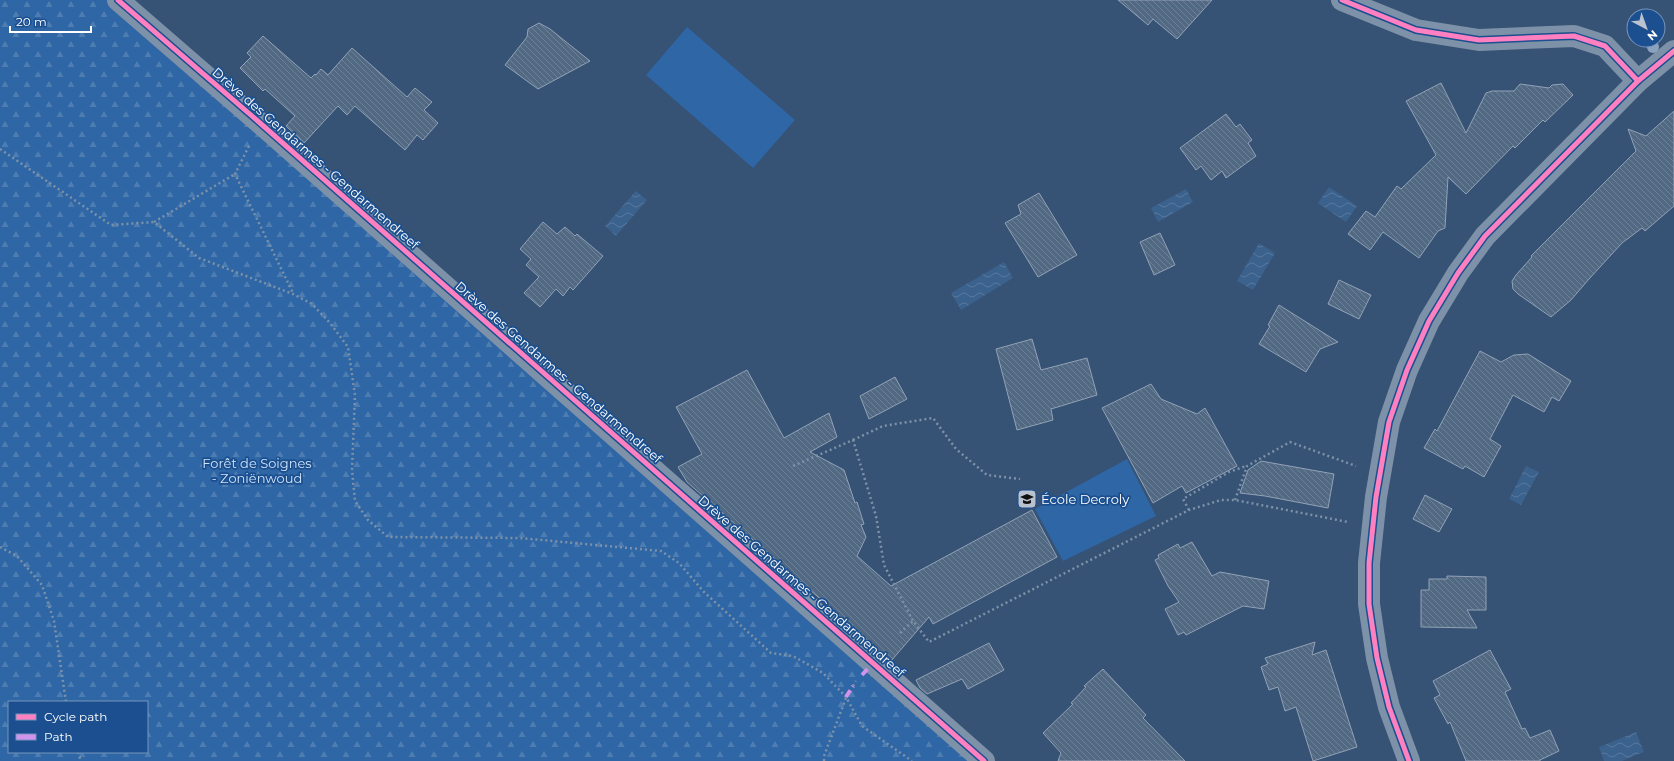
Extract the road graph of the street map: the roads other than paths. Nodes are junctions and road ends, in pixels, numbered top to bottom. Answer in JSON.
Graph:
{"nodes":[{"id":1,"x":118,"y":0,"type":"edge"},
{"id":2,"x":1342,"y":0,"type":"edge"},
{"id":3,"x":1674,"y":51,"type":"edge"},
{"id":4,"x":1638,"y":81,"type":"junction"},
{"id":5,"x":984,"y":761,"type":"edge"},
{"id":6,"x":1409,"y":761,"type":"edge"}],
"edges":[{"from":1,"to":5,"type":"street","name":"Drève des Gendarmes - Gendarmendreef"},
{"from":2,"to":4,"type":"street"},
{"from":3,"to":4,"type":"street"},
{"from":4,"to":6,"type":"street"}]}
